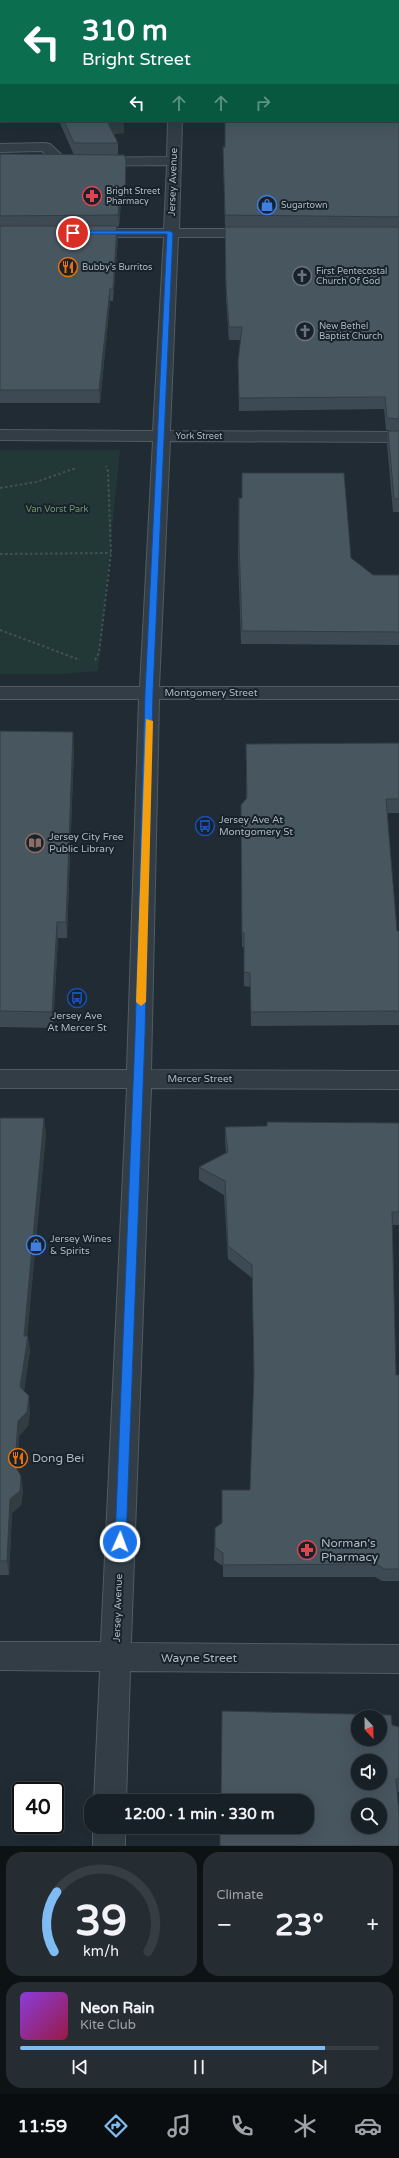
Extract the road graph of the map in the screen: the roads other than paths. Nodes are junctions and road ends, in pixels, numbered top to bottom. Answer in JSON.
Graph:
{"nodes":[{"id":1,"x":175,"y":122,"type":"edge"},
{"id":2,"x":0,"y":148,"type":"edge"},
{"id":3,"x":174,"y":161,"type":"junction"},
{"id":4,"x":70,"y":233,"type":"edge"},
{"id":5,"x":170,"y":233,"type":"junction"},
{"id":6,"x":266,"y":233,"type":"edge"},
{"id":7,"x":0,"y":435,"type":"edge"},
{"id":8,"x":162,"y":436,"type":"junction"},
{"id":9,"x":399,"y":437,"type":"edge"},
{"id":10,"x":0,"y":693,"type":"edge"},
{"id":11,"x":149,"y":693,"type":"junction"},
{"id":12,"x":399,"y":693,"type":"edge"},
{"id":13,"x":0,"y":1078,"type":"edge"},
{"id":14,"x":139,"y":1079,"type":"junction"},
{"id":15,"x":399,"y":1080,"type":"edge"},
{"id":16,"x":0,"y":1656,"type":"edge"},
{"id":17,"x":116,"y":1658,"type":"junction"},
{"id":18,"x":399,"y":1659,"type":"edge"},
{"id":19,"x":110,"y":1794,"type":"edge"},
{"id":20,"x":109,"y":1834,"type":"edge"},
{"id":21,"x":109,"y":1846,"type":"edge"}],
"edges":[{"from":1,"to":3,"type":"street","name":"Jersey Avenue"},
{"from":2,"to":3,"type":"street"},
{"from":3,"to":5,"type":"street","name":"Jersey Avenue"},
{"from":4,"to":5,"type":"street"},
{"from":5,"to":6,"type":"street"},
{"from":5,"to":8,"type":"street","name":"Jersey Avenue"},
{"from":7,"to":8,"type":"street","name":"York Street"},
{"from":8,"to":9,"type":"street","name":"York Street"},
{"from":8,"to":11,"type":"street","name":"Jersey Avenue"},
{"from":10,"to":11,"type":"street","name":"Montgomery Street"},
{"from":11,"to":12,"type":"street","name":"Montgomery Street"},
{"from":11,"to":14,"type":"street","name":"Jersey Avenue"},
{"from":13,"to":14,"type":"street","name":"Mercer Street"},
{"from":14,"to":15,"type":"street","name":"Mercer Street"},
{"from":14,"to":17,"type":"street","name":"Jersey Avenue"},
{"from":16,"to":17,"type":"street","name":"Wayne Street"},
{"from":17,"to":18,"type":"street","name":"Wayne Street"},
{"from":17,"to":19,"type":"street","name":"Jersey Avenue"},
{"from":20,"to":21,"type":"street"}]}
